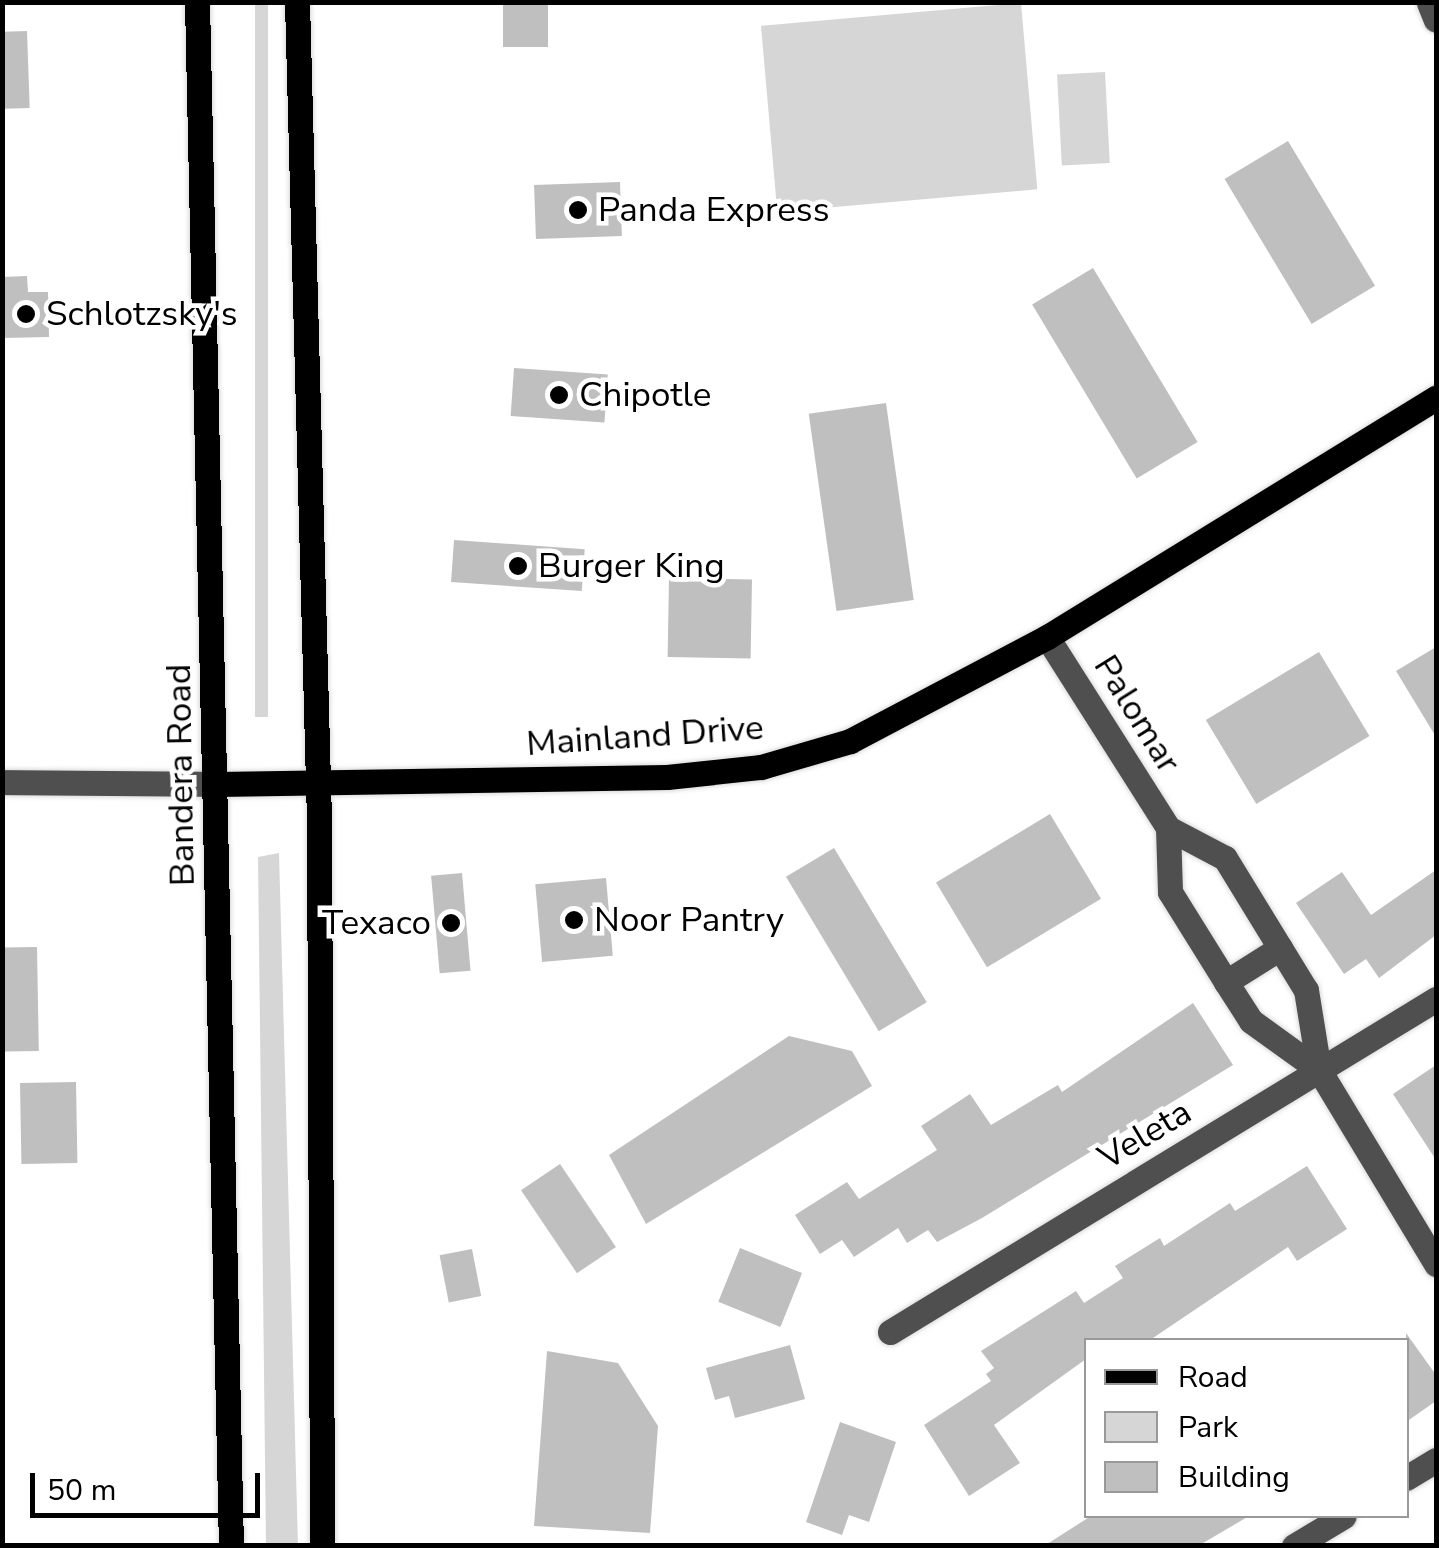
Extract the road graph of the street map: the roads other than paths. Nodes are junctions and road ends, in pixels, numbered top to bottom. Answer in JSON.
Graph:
{"nodes":[{"id":1,"x":198,"y":2,"type":"edge"},
{"id":2,"x":297,"y":2,"type":"edge"},
{"id":3,"x":1429,"y":3,"type":"edge"},
{"id":4,"x":1436,"y":20,"type":"edge"},
{"id":5,"x":1436,"y":398,"type":"edge"},
{"id":6,"x":1047,"y":637,"type":"junction"},
{"id":7,"x":2,"y":782,"type":"edge"},
{"id":8,"x":217,"y":784,"type":"junction"},
{"id":9,"x":318,"y":784,"type":"junction"},
{"id":10,"x":1168,"y":828,"type":"junction"},
{"id":11,"x":1280,"y":948,"type":"junction"},
{"id":12,"x":1226,"y":982,"type":"junction"},
{"id":13,"x":1436,"y":998,"type":"edge"},
{"id":14,"x":1319,"y":1070,"type":"junction"},
{"id":15,"x":1436,"y":1264,"type":"edge"},
{"id":16,"x":890,"y":1332,"type":"dead end"},
{"id":17,"x":1436,"y":1460,"type":"edge"},
{"id":18,"x":1409,"y":1476,"type":"edge"},
{"id":19,"x":1341,"y":1518,"type":"edge"},
{"id":20,"x":231,"y":1546,"type":"edge"},
{"id":21,"x":322,"y":1546,"type":"edge"},
{"id":22,"x":1294,"y":1546,"type":"edge"}],
"edges":[{"from":1,"to":8,"type":"main road","name":"Bandera Road"},
{"from":2,"to":9,"type":"main road"},
{"from":3,"to":4,"type":"street"},
{"from":5,"to":6,"type":"main road","name":"Mainland Drive"},
{"from":6,"to":9,"type":"main road","name":"Mainland Drive"},
{"from":6,"to":10,"type":"street","name":"Palomar"},
{"from":7,"to":8,"type":"street","name":"Mainland Drive"},
{"from":8,"to":9,"type":"main road","name":"Mainland Drive"},
{"from":8,"to":20,"type":"main road","name":"Bandera Road"},
{"from":9,"to":21,"type":"main road"},
{"from":10,"to":11,"type":"street","name":"Palomar"},
{"from":10,"to":12,"type":"street","name":"Palomar"},
{"from":11,"to":12,"type":"street"},
{"from":11,"to":14,"type":"street","name":"Palomar"},
{"from":12,"to":14,"type":"street","name":"Palomar"},
{"from":13,"to":14,"type":"street","name":"Veleta"},
{"from":14,"to":15,"type":"street","name":"Palomar"},
{"from":14,"to":16,"type":"street","name":"Veleta"},
{"from":17,"to":18,"type":"street"},
{"from":19,"to":22,"type":"street"}]}
